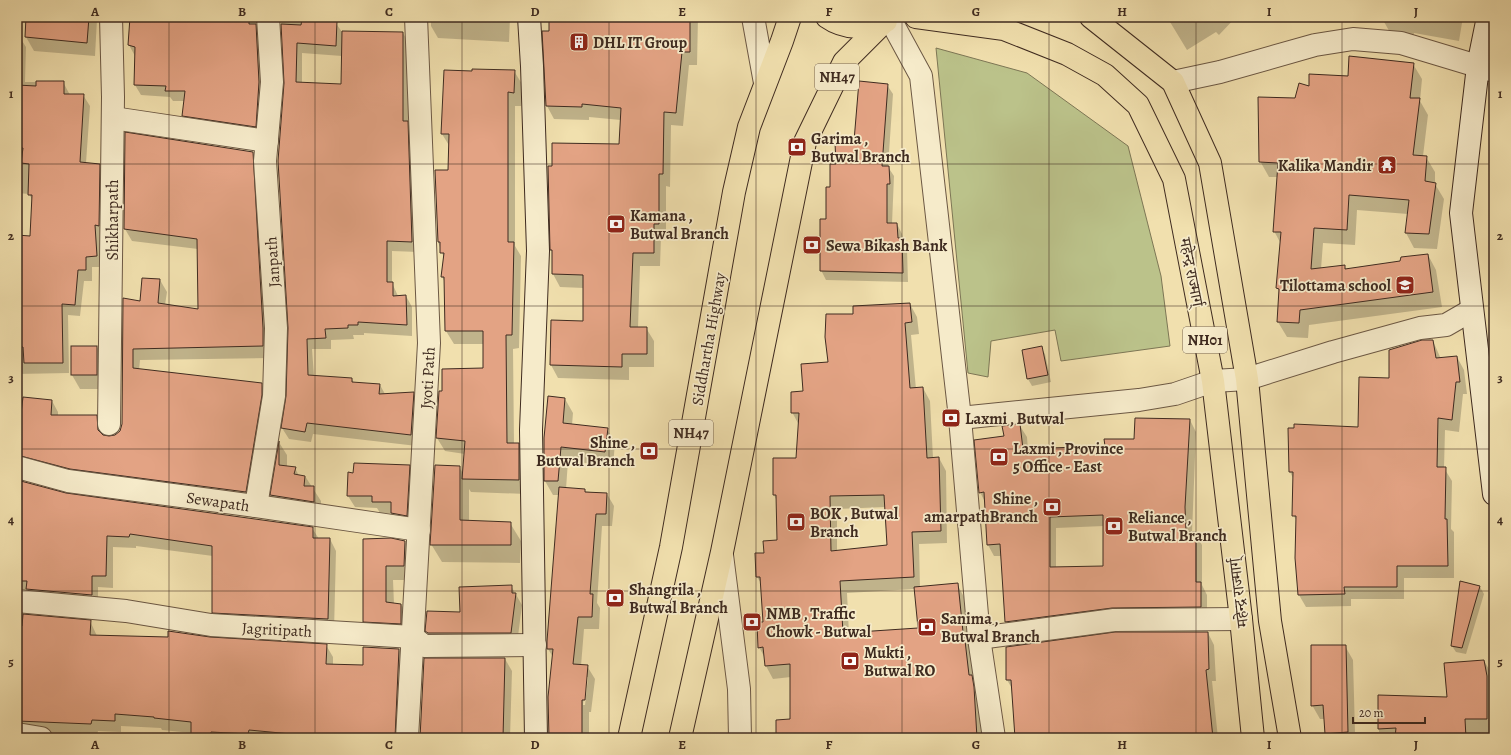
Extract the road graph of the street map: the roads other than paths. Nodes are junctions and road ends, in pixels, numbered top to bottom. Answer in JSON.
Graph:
{"nodes":[{"id":1,"x":111,"y":17,"type":"edge"},
{"id":2,"x":268,"y":17,"type":"edge"},
{"id":3,"x":416,"y":17,"type":"edge"},
{"id":4,"x":529,"y":17,"type":"edge"},
{"id":5,"x":754,"y":17,"type":"edge"},
{"id":6,"x":790,"y":17,"type":"edge"},
{"id":7,"x":827,"y":17,"type":"edge"},
{"id":8,"x":916,"y":17,"type":"edge"},
{"id":9,"x":1091,"y":17,"type":"edge"},
{"id":10,"x":1488,"y":17,"type":"edge"},
{"id":11,"x":889,"y":20,"type":"edge"},
{"id":12,"x":1486,"y":69,"type":"edge"},
{"id":13,"x":1173,"y":82,"type":"junction"},
{"id":14,"x":765,"y":83,"type":"junction"},
{"id":15,"x":113,"y":118,"type":"junction"},
{"id":16,"x":267,"y":141,"type":"junction"},
{"id":17,"x":1472,"y":310,"type":"junction"},
{"id":18,"x":1247,"y":379,"type":"junction"},
{"id":19,"x":1213,"y":381,"type":"junction"},
{"id":20,"x":960,"y":418,"type":"junction"},
{"id":21,"x":109,"y":424,"type":"dead end"},
{"id":22,"x":17,"y":468,"type":"edge"},
{"id":23,"x":1494,"y":494,"type":"edge"},
{"id":24,"x":256,"y":506,"type":"junction"},
{"id":25,"x":419,"y":530,"type":"junction"},
{"id":26,"x":722,"y":552,"type":"junction"},
{"id":27,"x":17,"y":601,"type":"edge"},
{"id":28,"x":1241,"y":619,"type":"junction"},
{"id":29,"x":413,"y":637,"type":"junction"},
{"id":30,"x":979,"y":638,"type":"junction"},
{"id":31,"x":535,"y":645,"type":"junction"},
{"id":32,"x":17,"y":734,"type":"edge"},
{"id":33,"x":41,"y":738,"type":"edge"},
{"id":34,"x":407,"y":738,"type":"edge"},
{"id":35,"x":536,"y":738,"type":"edge"},
{"id":36,"x":629,"y":738,"type":"edge"},
{"id":37,"x":680,"y":738,"type":"edge"},
{"id":38,"x":740,"y":738,"type":"edge"},
{"id":39,"x":994,"y":738,"type":"edge"},
{"id":40,"x":1253,"y":738,"type":"edge"},
{"id":41,"x":1290,"y":738,"type":"edge"}],
"edges":[{"from":1,"to":15,"type":"street","name":"Shikharpath"},
{"from":2,"to":16,"type":"street","name":"Janpath"},
{"from":3,"to":25,"type":"street","name":"Jyoti Path"},
{"from":4,"to":31,"type":"street"},
{"from":5,"to":14,"type":"street"},
{"from":6,"to":14,"type":"highway","number":"NH47"},
{"from":7,"to":11,"type":"highway"},
{"from":8,"to":19,"type":"highway","name":"महेन्द्र राज्मार्ग्","number":"NH01"},
{"from":9,"to":13,"type":"highway","name":"महेन्द्र राज्मार्ग्","number":"NH01"},
{"from":10,"to":12,"type":"street"},
{"from":11,"to":20,"type":"street"},
{"from":11,"to":26,"type":"highway","number":"NH47"},
{"from":12,"to":13,"type":"street"},
{"from":12,"to":17,"type":"street"},
{"from":13,"to":18,"type":"highway","name":"महेन्द्र राज्मार्ग्","number":"NH01"},
{"from":14,"to":36,"type":"highway","name":"Siddhartha Highway","number":"NH47"},
{"from":15,"to":16,"type":"street"},
{"from":15,"to":21,"type":"street","name":"Shikharpath"},
{"from":16,"to":24,"type":"street","name":"Janpath"},
{"from":17,"to":18,"type":"street"},
{"from":17,"to":23,"type":"street"},
{"from":18,"to":19,"type":"street"},
{"from":18,"to":41,"type":"highway","name":"महेन्द्र राज्मार्ग्","number":"NH01"},
{"from":19,"to":20,"type":"street"},
{"from":19,"to":28,"type":"highway","name":"महेन्द्र राज्मार्ग्","number":"NH01"},
{"from":20,"to":30,"type":"street"},
{"from":22,"to":24,"type":"street","name":"Sewapath"},
{"from":24,"to":25,"type":"street","name":"Sewapath"},
{"from":25,"to":29,"type":"street","name":"Jyoti Path"},
{"from":26,"to":37,"type":"highway","number":"NH47"},
{"from":26,"to":38,"type":"street"},
{"from":27,"to":29,"type":"street","name":"Jagritipath"},
{"from":28,"to":30,"type":"street"},
{"from":28,"to":40,"type":"highway","name":"महेन्द्र राज्मार्ग्","number":"NH01"},
{"from":29,"to":31,"type":"street","name":"Jagritipath"},
{"from":29,"to":34,"type":"street","name":"Jyoti Path"},
{"from":30,"to":39,"type":"street"},
{"from":31,"to":35,"type":"street"},
{"from":32,"to":33,"type":"street"}]}
